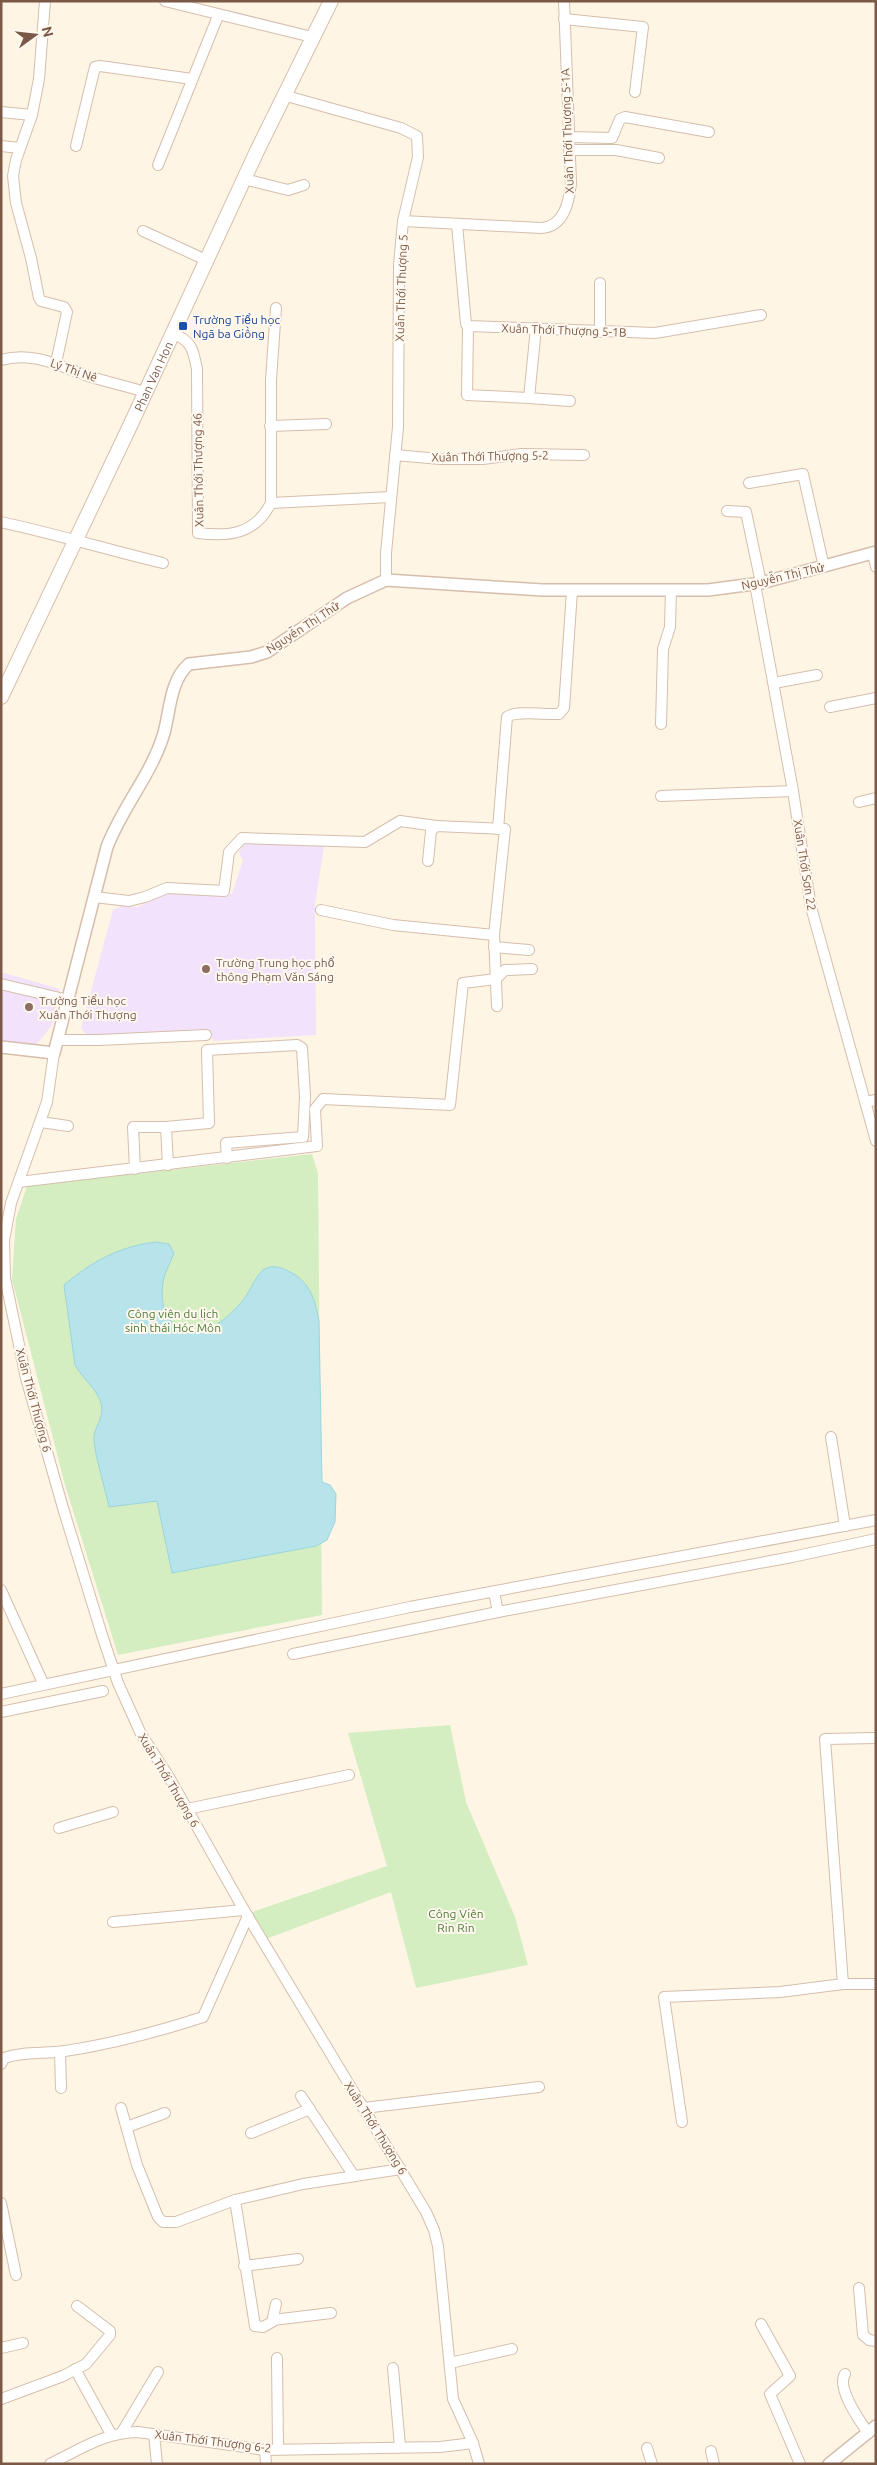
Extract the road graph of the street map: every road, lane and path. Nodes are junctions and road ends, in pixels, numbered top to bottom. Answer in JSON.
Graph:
{"nodes":[{"id":1,"x":44,"y":1,"type":"edge"},
{"id":2,"x":166,"y":1,"type":"edge"},
{"id":3,"x":331,"y":1,"type":"edge"},
{"id":4,"x":564,"y":1,"type":"edge"},
{"id":5,"x":218,"y":16,"type":"junction"},
{"id":6,"x":564,"y":19,"type":"junction"},
{"id":7,"x":312,"y":37,"type":"junction"},
{"id":8,"x":192,"y":79,"type":"junction"},
{"id":9,"x":635,"y":92,"type":"dead end"},
{"id":10,"x":283,"y":95,"type":"junction"},
{"id":11,"x":1,"y":112,"type":"edge"},
{"id":12,"x":32,"y":115,"type":"junction"},
{"id":13,"x":708,"y":132,"type":"dead end"},
{"id":14,"x":568,"y":137,"type":"junction"},
{"id":15,"x":1,"y":146,"type":"edge"},
{"id":16,"x":76,"y":146,"type":"dead end"},
{"id":17,"x":20,"y":148,"type":"junction"},
{"id":18,"x":569,"y":150,"type":"junction"},
{"id":19,"x":659,"y":158,"type":"dead end"},
{"id":20,"x":158,"y":165,"type":"dead end"},
{"id":21,"x":244,"y":179,"type":"junction"},
{"id":22,"x":304,"y":185,"type":"dead end"},
{"id":23,"x":404,"y":221,"type":"junction"},
{"id":24,"x":457,"y":224,"type":"junction"},
{"id":25,"x":143,"y":231,"type":"dead end"},
{"id":26,"x":206,"y":260,"type":"junction"},
{"id":27,"x":600,"y":283,"type":"dead end"},
{"id":28,"x":276,"y":308,"type":"dead end"},
{"id":29,"x":761,"y":315,"type":"dead end"},
{"id":30,"x":468,"y":326,"type":"junction"},
{"id":31,"x":536,"y":328,"type":"junction"},
{"id":32,"x":600,"y":332,"type":"junction"},
{"id":33,"x":172,"y":333,"type":"junction"},
{"id":34,"x":1,"y":360,"type":"edge"},
{"id":35,"x":56,"y":363,"type":"junction"},
{"id":36,"x":145,"y":392,"type":"junction"},
{"id":37,"x":529,"y":398,"type":"junction"},
{"id":38,"x":570,"y":401,"type":"dead end"},
{"id":39,"x":326,"y":424,"type":"dead end"},
{"id":40,"x":270,"y":426,"type":"junction"},
{"id":41,"x":395,"y":455,"type":"junction"},
{"id":42,"x":584,"y":455,"type":"dead end"},
{"id":43,"x":749,"y":483,"type":"dead end"},
{"id":44,"x":391,"y":497,"type":"junction"},
{"id":45,"x":271,"y":503,"type":"junction"},
{"id":46,"x":727,"y":511,"type":"dead end"},
{"id":47,"x":1,"y":522,"type":"edge"},
{"id":48,"x":75,"y":542,"type":"junction"},
{"id":49,"x":874,"y":552,"type":"edge"},
{"id":50,"x":163,"y":563,"type":"dead end"},
{"id":51,"x":824,"y":566,"type":"junction"},
{"id":52,"x":876,"y":567,"type":"edge"},
{"id":53,"x":386,"y":580,"type":"junction"},
{"id":54,"x":758,"y":584,"type":"junction"},
{"id":55,"x":672,"y":590,"type":"junction"},
{"id":56,"x":572,"y":591,"type":"junction"},
{"id":57,"x":817,"y":675,"type":"dead end"},
{"id":58,"x":774,"y":683,"type":"junction"},
{"id":59,"x":1,"y":697,"type":"edge"},
{"id":60,"x":876,"y":698,"type":"edge"},
{"id":61,"x":830,"y":707,"type":"dead end"},
{"id":62,"x":661,"y":724,"type":"dead end"},
{"id":63,"x":793,"y":790,"type":"junction"},
{"id":64,"x":661,"y":796,"type":"dead end"},
{"id":65,"x":876,"y":798,"type":"edge"},
{"id":66,"x":858,"y":802,"type":"dead end"},
{"id":67,"x":436,"y":826,"type":"junction"},
{"id":68,"x":498,"y":829,"type":"junction"},
{"id":69,"x":428,"y":861,"type":"dead end"},
{"id":70,"x":94,"y":896,"type":"junction"},
{"id":71,"x":321,"y":910,"type":"dead end"},
{"id":72,"x":494,"y":935,"type":"junction"},
{"id":73,"x":494,"y":947,"type":"junction"},
{"id":74,"x":530,"y":950,"type":"dead end"},
{"id":75,"x":532,"y":969,"type":"dead end"},
{"id":76,"x":496,"y":979,"type":"junction"},
{"id":77,"x":1,"y":984,"type":"edge"},
{"id":78,"x":68,"y":1000,"type":"junction"},
{"id":79,"x":497,"y":1006,"type":"dead end"},
{"id":80,"x":206,"y":1035,"type":"dead end"},
{"id":81,"x":58,"y":1040,"type":"junction"},
{"id":82,"x":1,"y":1047,"type":"edge"},
{"id":83,"x":54,"y":1053,"type":"junction"},
{"id":84,"x":871,"y":1101,"type":"edge"},
{"id":85,"x":41,"y":1122,"type":"junction"},
{"id":86,"x":68,"y":1126,"type":"dead end"},
{"id":87,"x":166,"y":1126,"type":"junction"},
{"id":88,"x":876,"y":1141,"type":"edge"},
{"id":89,"x":227,"y":1158,"type":"junction"},
{"id":90,"x":168,"y":1165,"type":"junction"},
{"id":91,"x":135,"y":1169,"type":"junction"},
{"id":92,"x":19,"y":1182,"type":"junction"},
{"id":93,"x":831,"y":1437,"type":"dead end"},
{"id":94,"x":876,"y":1520,"type":"edge"},
{"id":95,"x":846,"y":1526,"type":"junction"},
{"id":96,"x":876,"y":1539,"type":"edge"},
{"id":97,"x":1,"y":1590,"type":"edge"},
{"id":98,"x":494,"y":1592,"type":"junction"},
{"id":99,"x":498,"y":1612,"type":"junction"},
{"id":100,"x":293,"y":1654,"type":"dead end"},
{"id":101,"x":114,"y":1668,"type":"junction"},
{"id":102,"x":43,"y":1683,"type":"junction"},
{"id":103,"x":102,"y":1690,"type":"dead end"},
{"id":104,"x":1,"y":1694,"type":"edge"},
{"id":105,"x":1,"y":1712,"type":"edge"},
{"id":106,"x":876,"y":1738,"type":"edge"},
{"id":107,"x":349,"y":1775,"type":"dead end"},
{"id":108,"x":188,"y":1809,"type":"junction"},
{"id":109,"x":113,"y":1812,"type":"dead end"},
{"id":110,"x":59,"y":1828,"type":"dead end"},
{"id":111,"x":246,"y":1913,"type":"junction"},
{"id":112,"x":113,"y":1922,"type":"dead end"},
{"id":113,"x":843,"y":1984,"type":"junction"},
{"id":114,"x":876,"y":1984,"type":"edge"},
{"id":115,"x":60,"y":2052,"type":"junction"},
{"id":116,"x":1,"y":2064,"type":"edge"},
{"id":117,"x":539,"y":2087,"type":"dead end"},
{"id":118,"x":61,"y":2088,"type":"dead end"},
{"id":119,"x":301,"y":2096,"type":"dead end"},
{"id":120,"x":121,"y":2108,"type":"dead end"},
{"id":121,"x":364,"y":2108,"type":"junction"},
{"id":122,"x":310,"y":2109,"type":"junction"},
{"id":123,"x":166,"y":2113,"type":"dead end"},
{"id":124,"x":682,"y":2122,"type":"dead end"},
{"id":125,"x":126,"y":2127,"type":"junction"},
{"id":126,"x":251,"y":2133,"type":"dead end"},
{"id":127,"x":402,"y":2169,"type":"junction"},
{"id":128,"x":354,"y":2176,"type":"junction"},
{"id":129,"x":235,"y":2200,"type":"junction"},
{"id":130,"x":1,"y":2203,"type":"edge"},
{"id":131,"x":298,"y":2259,"type":"dead end"},
{"id":132,"x":244,"y":2266,"type":"junction"},
{"id":133,"x":16,"y":2275,"type":"dead end"},
{"id":134,"x":859,"y":2288,"type":"dead end"},
{"id":135,"x":276,"y":2304,"type":"dead end"},
{"id":136,"x":77,"y":2306,"type":"dead end"},
{"id":137,"x":331,"y":2313,"type":"dead end"},
{"id":138,"x":273,"y":2320,"type":"junction"},
{"id":139,"x":761,"y":2324,"type":"dead end"},
{"id":140,"x":876,"y":2341,"type":"edge"},
{"id":141,"x":24,"y":2343,"type":"dead end"},
{"id":142,"x":1,"y":2348,"type":"edge"},
{"id":143,"x":512,"y":2349,"type":"dead end"},
{"id":144,"x":277,"y":2358,"type":"dead end"},
{"id":145,"x":450,"y":2362,"type":"junction"},
{"id":146,"x":393,"y":2368,"type":"dead end"},
{"id":147,"x":75,"y":2370,"type":"junction"},
{"id":148,"x":158,"y":2372,"type":"dead end"},
{"id":149,"x":845,"y":2374,"type":"dead end"},
{"id":150,"x":1,"y":2400,"type":"edge"},
{"id":151,"x":872,"y":2430,"type":"edge"},
{"id":152,"x":122,"y":2432,"type":"junction"},
{"id":153,"x":111,"y":2434,"type":"junction"},
{"id":154,"x":154,"y":2434,"type":"junction"},
{"id":155,"x":473,"y":2443,"type":"junction"},
{"id":156,"x":400,"y":2446,"type":"junction"},
{"id":157,"x":646,"y":2448,"type":"dead end"},
{"id":158,"x":278,"y":2449,"type":"junction"},
{"id":159,"x":265,"y":2450,"type":"junction"},
{"id":160,"x":711,"y":2451,"type":"dead end"},
{"id":161,"x":50,"y":2464,"type":"edge"},
{"id":162,"x":157,"y":2464,"type":"edge"},
{"id":163,"x":266,"y":2464,"type":"edge"},
{"id":164,"x":479,"y":2464,"type":"edge"},
{"id":165,"x":652,"y":2464,"type":"edge"},
{"id":166,"x":714,"y":2464,"type":"edge"},
{"id":167,"x":800,"y":2464,"type":"edge"},
{"id":168,"x":829,"y":2464,"type":"edge"}],
"edges":[{"from":1,"to":12,"type":"street"},
{"from":2,"to":5,"type":"street"},
{"from":3,"to":7,"type":"main road","name":"Phan Van Hon"},
{"from":4,"to":6,"type":"street","name":"Xuân Thới Thượng 5-1A"},
{"from":5,"to":7,"type":"street"},
{"from":5,"to":8,"type":"street"},
{"from":6,"to":9,"type":"street"},
{"from":6,"to":14,"type":"street","name":"Xuân Thới Thượng 5-1A"},
{"from":7,"to":10,"type":"main road","name":"Phan Van Hon"},
{"from":8,"to":16,"type":"street"},
{"from":8,"to":20,"type":"street"},
{"from":10,"to":21,"type":"main road","name":"Phan Van Hon"},
{"from":10,"to":23,"type":"street","name":"Xuân Thới Thượng 5"},
{"from":11,"to":12,"type":"street"},
{"from":12,"to":17,"type":"street"},
{"from":13,"to":14,"type":"street"},
{"from":14,"to":18,"type":"street","name":"Xuân Thới Thượng 5-1A"},
{"from":15,"to":17,"type":"street"},
{"from":17,"to":35,"type":"street"},
{"from":18,"to":19,"type":"street"},
{"from":18,"to":24,"type":"street","name":"Xuân Thới Thượng 5-1A"},
{"from":21,"to":22,"type":"street"},
{"from":21,"to":26,"type":"main road","name":"Phan Van Hon"},
{"from":23,"to":24,"type":"street","name":"Xuân Thới Thượng 5-1A"},
{"from":23,"to":41,"type":"street","name":"Xuân Thới Thượng 5"},
{"from":24,"to":30,"type":"street"},
{"from":25,"to":26,"type":"street"},
{"from":26,"to":33,"type":"main road","name":"Phan Van Hon"},
{"from":27,"to":32,"type":"street"},
{"from":28,"to":40,"type":"street"},
{"from":29,"to":32,"type":"street","name":"Xuân Thới Thượng 5-1B"},
{"from":30,"to":31,"type":"street","name":"Xuân Thới Thượng 5-1B"},
{"from":30,"to":37,"type":"street"},
{"from":31,"to":32,"type":"street","name":"Xuân Thới Thượng 5-1B"},
{"from":31,"to":37,"type":"street"},
{"from":33,"to":36,"type":"main road","name":"Phan Van Hon"},
{"from":33,"to":45,"type":"street","name":"Xuân Thới Thượng 46"},
{"from":34,"to":35,"type":"street","name":"Lý Thị Nê"},
{"from":35,"to":36,"type":"street","name":"Lý Thị Nê"},
{"from":36,"to":48,"type":"main road","name":"Phan Van Hon"},
{"from":37,"to":38,"type":"street"},
{"from":39,"to":40,"type":"street"},
{"from":40,"to":45,"type":"street"},
{"from":41,"to":42,"type":"street","name":"Xuân Thới Thượng 5-2"},
{"from":41,"to":44,"type":"street","name":"Xuân Thới Thượng 5"},
{"from":43,"to":51,"type":"street"},
{"from":44,"to":45,"type":"street"},
{"from":44,"to":53,"type":"street","name":"Xuân Thới Thượng 5"},
{"from":46,"to":54,"type":"street","name":"Xuân Thới Sơn 22"},
{"from":47,"to":48,"type":"street"},
{"from":48,"to":50,"type":"street"},
{"from":48,"to":59,"type":"main road","name":"Phan Van Hon"},
{"from":49,"to":51,"type":"street","name":"Nguyễn Thị Thử"},
{"from":49,"to":52,"type":"street"},
{"from":51,"to":54,"type":"street","name":"Nguyễn Thị Thử"},
{"from":53,"to":56,"type":"street","name":"Nguyễn Thị Thử"},
{"from":53,"to":70,"type":"street","name":"Nguyễn Thị Thử"},
{"from":54,"to":55,"type":"street","name":"Nguyễn Thị Thử"},
{"from":54,"to":58,"type":"street","name":"Xuân Thới Sơn 22"},
{"from":55,"to":56,"type":"street","name":"Nguyễn Thị Thử"},
{"from":55,"to":62,"type":"street"},
{"from":56,"to":68,"type":"street"},
{"from":57,"to":58,"type":"street"},
{"from":58,"to":63,"type":"street","name":"Xuân Thới Sơn 22"},
{"from":60,"to":61,"type":"street"},
{"from":63,"to":64,"type":"street"},
{"from":63,"to":84,"type":"street","name":"Xuân Thới Sơn 22"},
{"from":65,"to":66,"type":"street"},
{"from":67,"to":68,"type":"street"},
{"from":67,"to":69,"type":"street"},
{"from":67,"to":70,"type":"street"},
{"from":68,"to":72,"type":"street"},
{"from":70,"to":78,"type":"street","name":"Nguyễn Thị Thử"},
{"from":71,"to":72,"type":"street"},
{"from":72,"to":73,"type":"street"},
{"from":73,"to":74,"type":"street"},
{"from":73,"to":76,"type":"street"},
{"from":75,"to":76,"type":"street"},
{"from":76,"to":79,"type":"street"},
{"from":76,"to":89,"type":"street"},
{"from":77,"to":78,"type":"street"},
{"from":78,"to":81,"type":"street","name":"Nguyễn Thị Thử"},
{"from":80,"to":81,"type":"street"},
{"from":81,"to":83,"type":"street","name":"Nguyễn Thị Thử"},
{"from":82,"to":83,"type":"street"},
{"from":83,"to":85,"type":"street","name":"Xuân Thới Thượng 6"},
{"from":84,"to":88,"type":"street","name":"Xuân Thới Sơn 22"},
{"from":85,"to":86,"type":"street"},
{"from":85,"to":92,"type":"street","name":"Xuân Thới Thượng 6"},
{"from":87,"to":89,"type":"street"},
{"from":87,"to":90,"type":"street"},
{"from":87,"to":91,"type":"street"},
{"from":89,"to":90,"type":"street"},
{"from":90,"to":91,"type":"street"},
{"from":91,"to":92,"type":"street"},
{"from":92,"to":101,"type":"street","name":"Xuân Thới Thượng 6"},
{"from":93,"to":95,"type":"street"},
{"from":94,"to":95,"type":"street"},
{"from":95,"to":98,"type":"street"},
{"from":96,"to":99,"type":"street"},
{"from":97,"to":102,"type":"street"},
{"from":98,"to":99,"type":"street"},
{"from":98,"to":101,"type":"street"},
{"from":99,"to":100,"type":"street"},
{"from":101,"to":102,"type":"street"},
{"from":101,"to":108,"type":"street","name":"Xuân Thới Thượng 6"},
{"from":102,"to":104,"type":"street"},
{"from":103,"to":105,"type":"street"},
{"from":106,"to":113,"type":"street"},
{"from":107,"to":108,"type":"street"},
{"from":108,"to":111,"type":"street","name":"Xuân Thới Thượng 6"},
{"from":109,"to":110,"type":"street"},
{"from":111,"to":112,"type":"street"},
{"from":111,"to":115,"type":"street"},
{"from":111,"to":121,"type":"street","name":"Xuân Thới Thượng 6"},
{"from":113,"to":114,"type":"street"},
{"from":113,"to":124,"type":"street"},
{"from":115,"to":116,"type":"street"},
{"from":115,"to":118,"type":"street"},
{"from":117,"to":121,"type":"street"},
{"from":119,"to":122,"type":"street"},
{"from":120,"to":125,"type":"street"},
{"from":121,"to":127,"type":"street","name":"Xuân Thới Thượng 6"},
{"from":122,"to":126,"type":"street"},
{"from":122,"to":128,"type":"street"},
{"from":123,"to":125,"type":"street"},
{"from":125,"to":129,"type":"street"},
{"from":127,"to":128,"type":"street"},
{"from":127,"to":145,"type":"street","name":"Xuân Thới Thượng 6"},
{"from":128,"to":129,"type":"street"},
{"from":129,"to":132,"type":"street"},
{"from":130,"to":133,"type":"street"},
{"from":131,"to":132,"type":"street"},
{"from":132,"to":138,"type":"street"},
{"from":134,"to":140,"type":"street"},
{"from":135,"to":138,"type":"street"},
{"from":136,"to":147,"type":"street"},
{"from":137,"to":138,"type":"street"},
{"from":139,"to":167,"type":"street"},
{"from":141,"to":142,"type":"street"},
{"from":143,"to":145,"type":"street"},
{"from":144,"to":158,"type":"street"},
{"from":145,"to":155,"type":"street","name":"Xuân Thới Thượng 6"},
{"from":146,"to":156,"type":"street"},
{"from":147,"to":150,"type":"street"},
{"from":147,"to":153,"type":"street"},
{"from":148,"to":152,"type":"street"},
{"from":149,"to":151,"type":"street"},
{"from":151,"to":168,"type":"street"},
{"from":152,"to":153,"type":"street","name":"Xuân Thới Thượng 6-2"},
{"from":152,"to":154,"type":"street","name":"Xuân Thới Thượng 6-2"},
{"from":153,"to":161,"type":"street","name":"Xuân Thới Thượng 6-2"},
{"from":154,"to":159,"type":"street","name":"Xuân Thới Thượng 6-2"},
{"from":154,"to":162,"type":"street"},
{"from":155,"to":156,"type":"street","name":"Xuân Thới Thượng 6-2"},
{"from":155,"to":164,"type":"street","name":"Xuân Thới Thượng 6"},
{"from":156,"to":158,"type":"street","name":"Xuân Thới Thượng 6-2"},
{"from":157,"to":165,"type":"street"},
{"from":158,"to":159,"type":"street","name":"Xuân Thới Thượng 6-2"},
{"from":159,"to":163,"type":"street"},
{"from":160,"to":166,"type":"street"}]}
